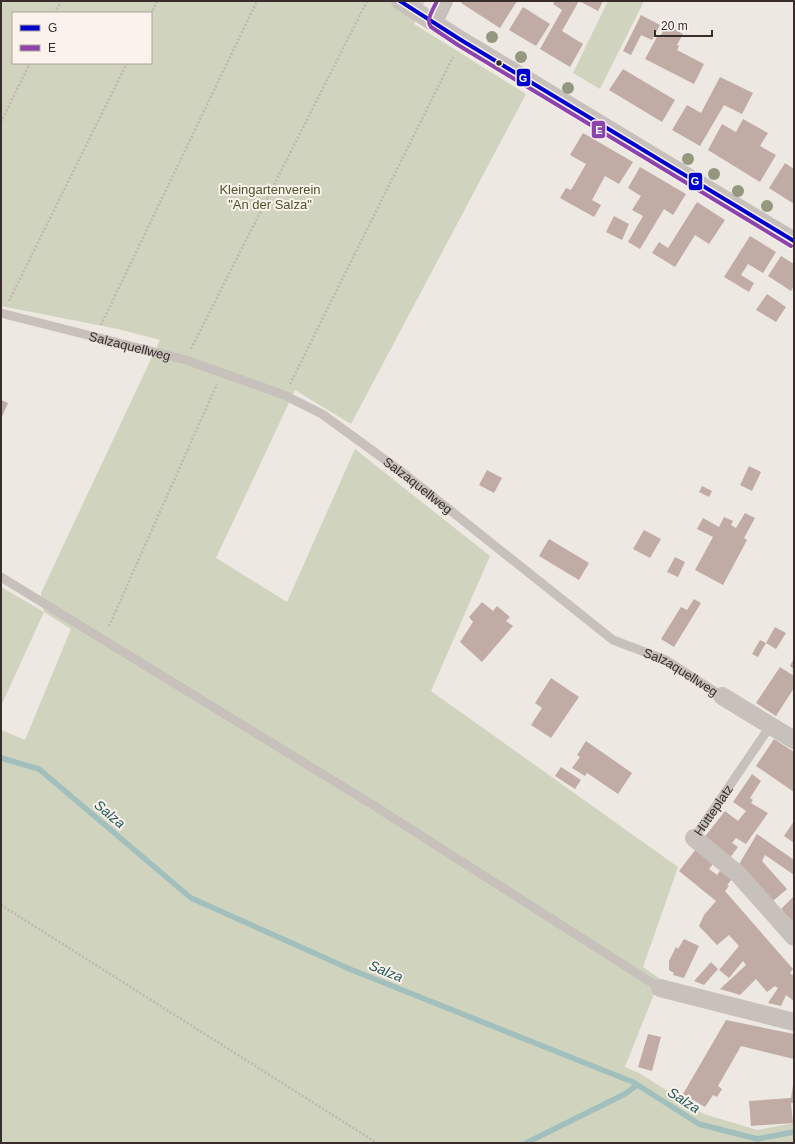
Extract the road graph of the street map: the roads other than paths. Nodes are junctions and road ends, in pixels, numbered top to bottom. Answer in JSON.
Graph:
{"nodes":[{"id":1,"x":400,"y":1,"type":"edge"},
{"id":2,"x":444,"y":1,"type":"edge"},
{"id":3,"x":434,"y":22,"type":"junction"},
{"id":4,"x":794,"y":241,"type":"edge"},
{"id":5,"x":2,"y":314,"type":"edge"},
{"id":6,"x":1,"y":577,"type":"edge"},
{"id":7,"x":722,"y":696,"type":"joint"},
{"id":8,"x":771,"y":725,"type":"junction"},
{"id":9,"x":794,"y":740,"type":"edge"},
{"id":10,"x":694,"y":838,"type":"joint"},
{"id":11,"x":794,"y":937,"type":"edge"},
{"id":12,"x":660,"y":988,"type":"joint"},
{"id":13,"x":794,"y":1022,"type":"edge"}],
"edges":[{"from":1,"to":3,"type":"street"},
{"from":2,"to":3,"type":"street"},
{"from":3,"to":4,"type":"street"},
{"from":5,"to":7,"type":"lane","name":"Salzaquellweg"},
{"from":6,"to":12,"type":"lane"},
{"from":7,"to":8,"type":"street","name":"Salzaquellweg"},
{"from":8,"to":9,"type":"street","name":"Salzaquellweg"},
{"from":8,"to":10,"type":"lane","name":"Hütteplatz"},
{"from":10,"to":11,"type":"street","name":"Hütteplatz"},
{"from":12,"to":13,"type":"street"}]}
